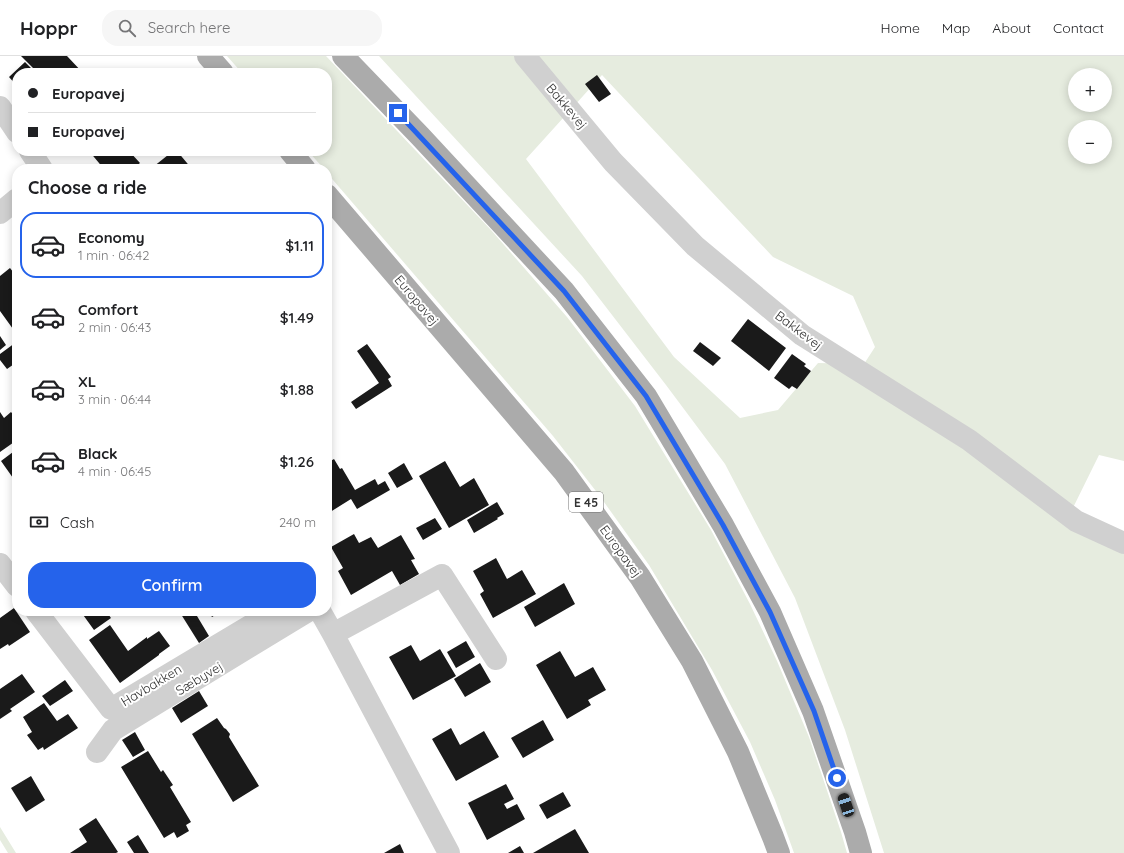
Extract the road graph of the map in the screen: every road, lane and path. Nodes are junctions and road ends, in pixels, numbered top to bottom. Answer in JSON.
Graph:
{"nodes":[{"id":1,"x":208,"y":56,"type":"edge"},
{"id":2,"x":343,"y":56,"type":"edge"},
{"id":3,"x":525,"y":56,"type":"edge"},
{"id":4,"x":219,"y":68,"type":"edge"},
{"id":5,"x":0,"y":107,"type":"edge"},
{"id":6,"x":12,"y":125,"type":"edge"},
{"id":7,"x":294,"y":156,"type":"edge"},
{"id":8,"x":301,"y":164,"type":"edge"},
{"id":9,"x":332,"y":201,"type":"edge"},
{"id":10,"x":12,"y":203,"type":"edge"},
{"id":11,"x":0,"y":213,"type":"edge"},
{"id":12,"x":1124,"y":543,"type":"edge"},
{"id":13,"x":0,"y":564,"type":"edge"},
{"id":14,"x":12,"y":580,"type":"edge"},
{"id":15,"x":40,"y":616,"type":"edge"},
{"id":16,"x":267,"y":616,"type":"edge"},
{"id":17,"x":300,"y":616,"type":"edge"},
{"id":18,"x":323,"y":616,"type":"edge"},
{"id":19,"x":333,"y":634,"type":"junction"},
{"id":20,"x":496,"y":659,"type":"dead end"},
{"id":21,"x":97,"y":752,"type":"dead end"},
{"id":22,"x":449,"y":853,"type":"edge"},
{"id":23,"x":778,"y":853,"type":"edge"},
{"id":24,"x":861,"y":853,"type":"edge"}],
"edges":[{"from":1,"to":4,"type":"main road"},
{"from":2,"to":24,"type":"main road"},
{"from":3,"to":12,"type":"street","name":"Bakkevej"},
{"from":5,"to":6,"type":"street"},
{"from":7,"to":8,"type":"main road"},
{"from":9,"to":23,"type":"main road","name":"Europavej","number":"E 45"},
{"from":10,"to":11,"type":"street"},
{"from":13,"to":14,"type":"street"},
{"from":15,"to":16,"type":"street","name":"Havbakken"},
{"from":17,"to":21,"type":"street","name":"Sæbyvej"},
{"from":18,"to":19,"type":"street"},
{"from":19,"to":20,"type":"street"},
{"from":19,"to":22,"type":"street"}]}
